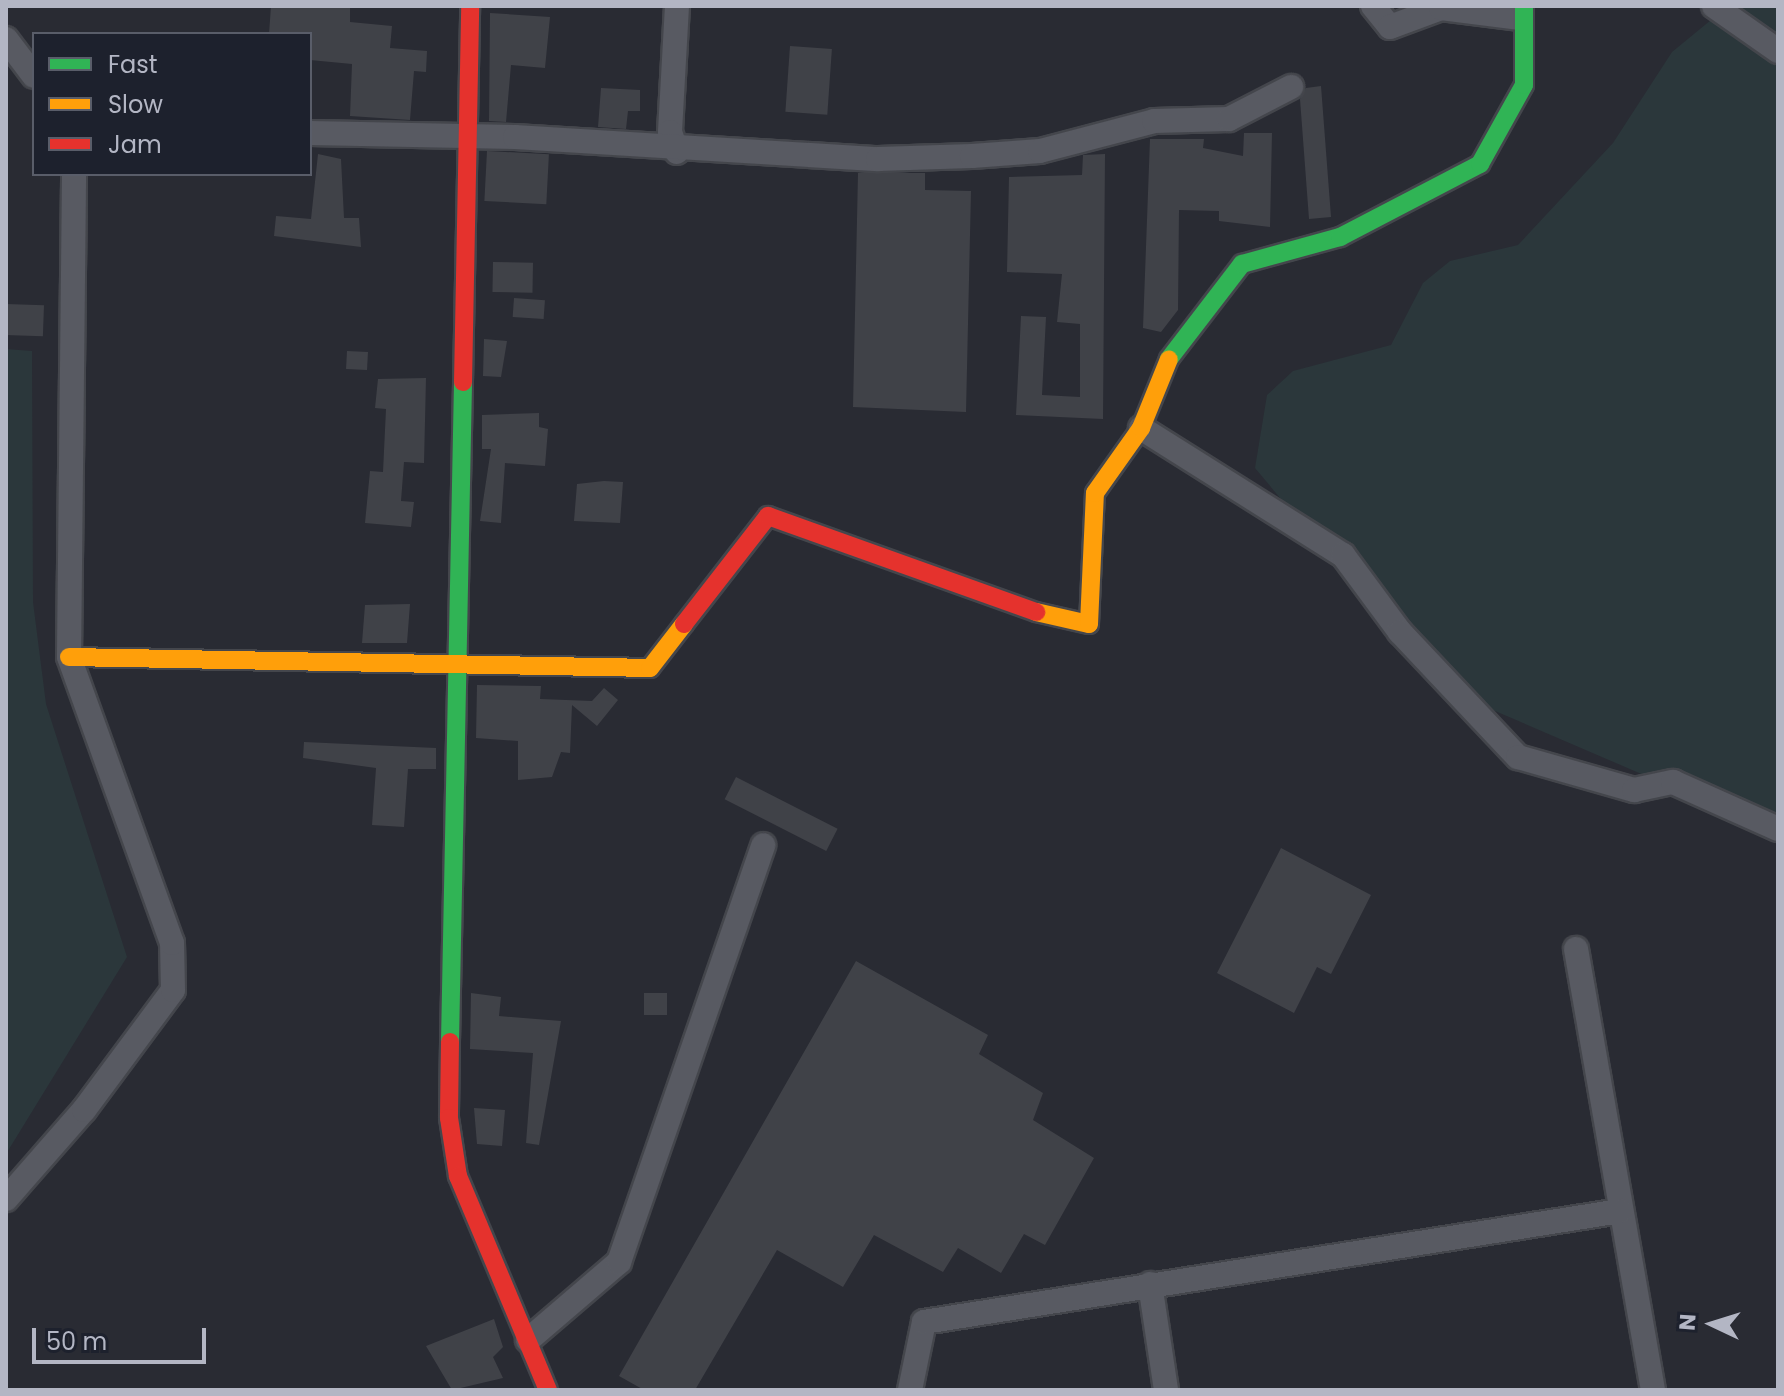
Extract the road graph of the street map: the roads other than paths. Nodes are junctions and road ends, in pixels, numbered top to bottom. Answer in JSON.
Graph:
{"nodes":[{"id":1,"x":470,"y":6,"type":"edge"},
{"id":2,"x":677,"y":6,"type":"edge"},
{"id":3,"x":1373,"y":6,"type":"edge"},
{"id":4,"x":1714,"y":6,"type":"edge"},
{"id":5,"x":1522,"y":12,"type":"edge"},
{"id":6,"x":6,"y":39,"type":"edge"},
{"id":7,"x":1778,"y":51,"type":"edge"},
{"id":8,"x":32,"y":73,"type":"edge"},
{"id":9,"x":1291,"y":87,"type":"dead end"},
{"id":10,"x":312,"y":133,"type":"edge"},
{"id":11,"x":465,"y":136,"type":"junction"},
{"id":12,"x":677,"y":152,"type":"junction"},
{"id":13,"x":74,"y":176,"type":"edge"},
{"id":14,"x":1141,"y":428,"type":"junction"},
{"id":15,"x":69,"y":657,"type":"junction"},
{"id":16,"x":458,"y":664,"type":"junction"},
{"id":17,"x":1778,"y":829,"type":"edge"},
{"id":18,"x":763,"y":845,"type":"dead end"},
{"id":19,"x":1576,"y":949,"type":"dead end"},
{"id":20,"x":6,"y":1199,"type":"edge"},
{"id":21,"x":1620,"y":1211,"type":"junction"},
{"id":22,"x":1150,"y":1284,"type":"junction"},
{"id":23,"x":528,"y":1340,"type":"junction"},
{"id":24,"x":548,"y":1390,"type":"edge"},
{"id":25,"x":910,"y":1390,"type":"edge"},
{"id":26,"x":1166,"y":1390,"type":"edge"},
{"id":27,"x":1653,"y":1390,"type":"edge"}],
"edges":[{"from":1,"to":11,"type":"street"},
{"from":2,"to":12,"type":"street"},
{"from":3,"to":5,"type":"street"},
{"from":4,"to":7,"type":"street"},
{"from":5,"to":14,"type":"street"},
{"from":6,"to":8,"type":"street"},
{"from":9,"to":12,"type":"street"},
{"from":10,"to":11,"type":"street"},
{"from":11,"to":12,"type":"street"},
{"from":11,"to":16,"type":"street"},
{"from":13,"to":15,"type":"street"},
{"from":14,"to":16,"type":"street"},
{"from":14,"to":17,"type":"street"},
{"from":15,"to":16,"type":"street"},
{"from":15,"to":20,"type":"street"},
{"from":16,"to":23,"type":"street"},
{"from":18,"to":23,"type":"street"},
{"from":19,"to":21,"type":"street"},
{"from":21,"to":22,"type":"street"},
{"from":21,"to":27,"type":"street"},
{"from":22,"to":25,"type":"street"},
{"from":22,"to":26,"type":"street"},
{"from":23,"to":24,"type":"street"}]}
